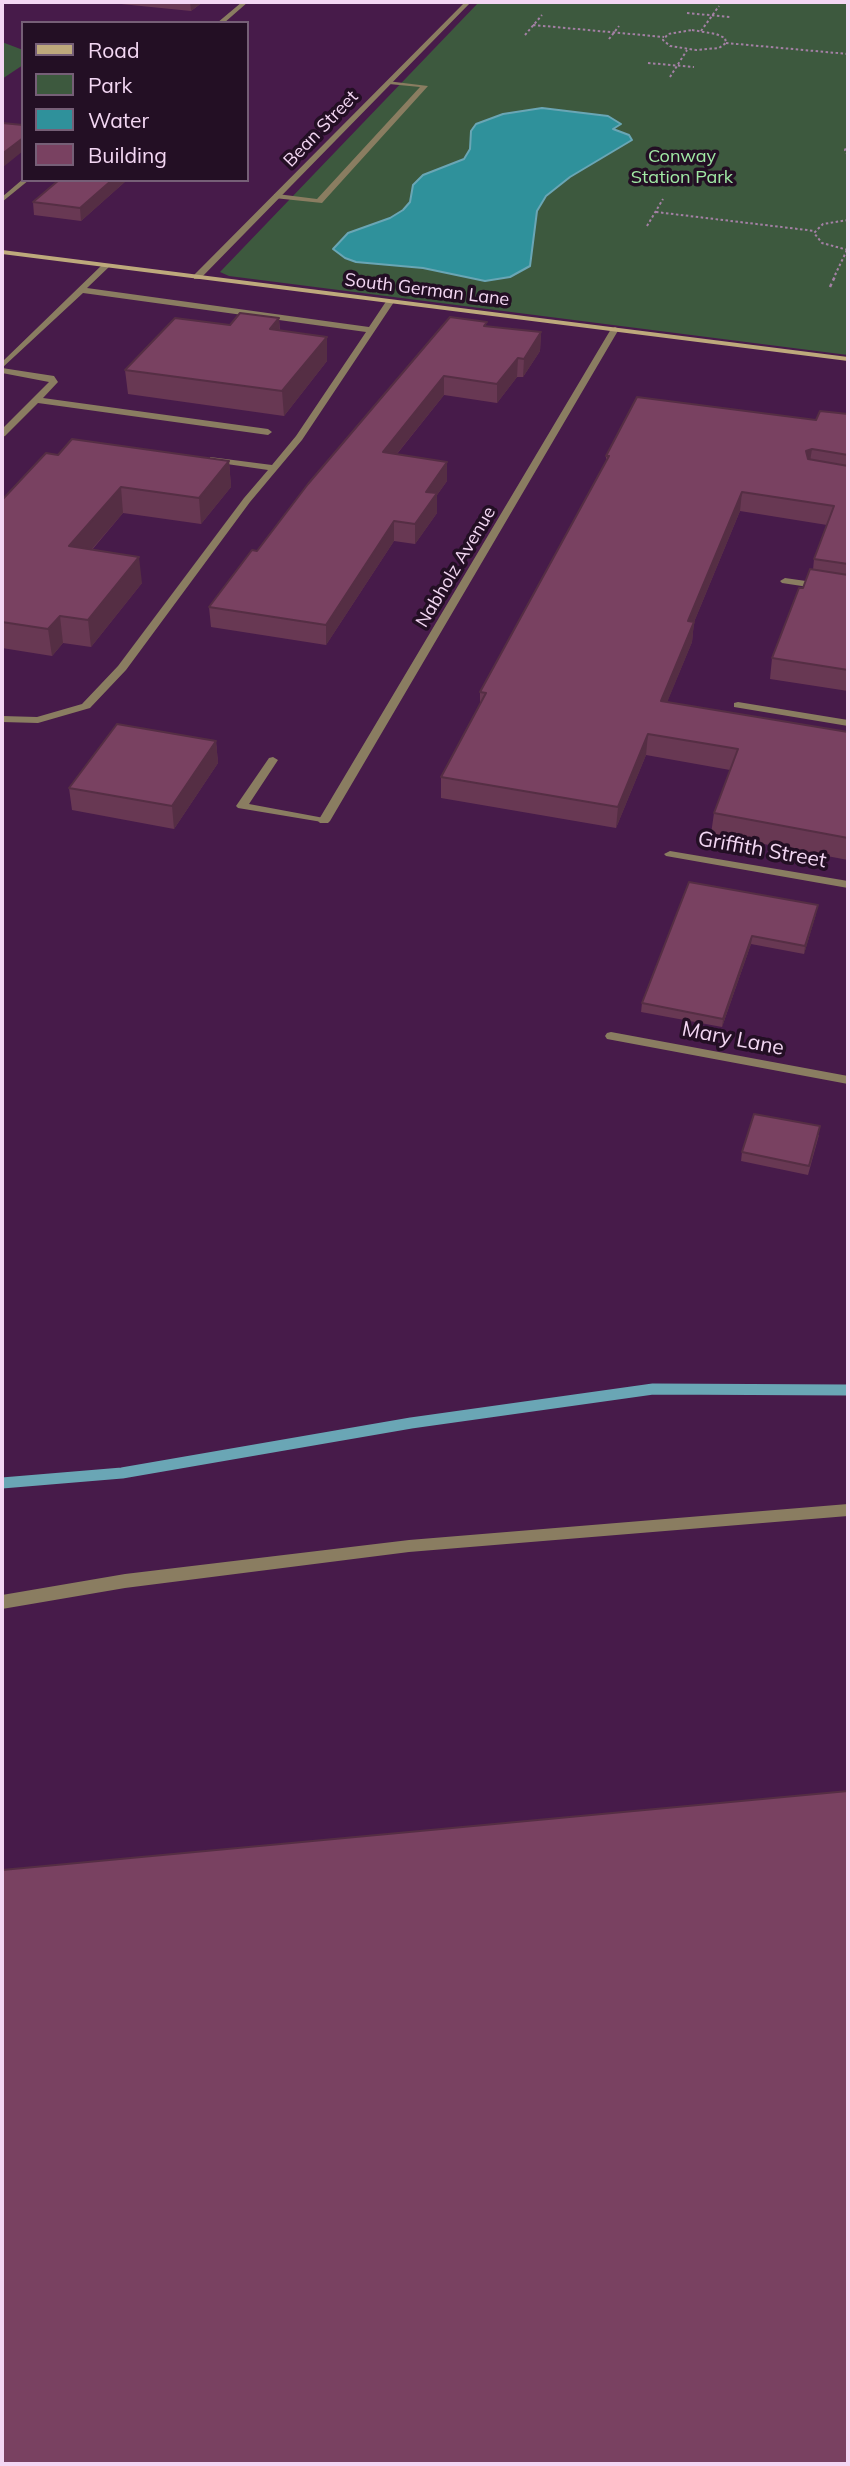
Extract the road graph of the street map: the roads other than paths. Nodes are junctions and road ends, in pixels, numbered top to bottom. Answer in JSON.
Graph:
{"nodes":[{"id":1,"x":246,"y":2,"type":"edge"},
{"id":2,"x":468,"y":2,"type":"edge"},
{"id":3,"x":222,"y":21,"type":"edge"},
{"id":4,"x":389,"y":82,"type":"junction"},
{"id":5,"x":24,"y":182,"type":"edge"},
{"id":6,"x":277,"y":196,"type":"junction"},
{"id":7,"x":2,"y":200,"type":"edge"},
{"id":8,"x":2,"y":252,"type":"edge"},
{"id":9,"x":106,"y":266,"type":"junction"},
{"id":10,"x":197,"y":278,"type":"junction"},
{"id":11,"x":81,"y":290,"type":"junction"},
{"id":12,"x":390,"y":302,"type":"junction"},
{"id":13,"x":615,"y":329,"type":"junction"},
{"id":14,"x":371,"y":330,"type":"junction"},
{"id":15,"x":848,"y":359,"type":"edge"},
{"id":16,"x":2,"y":368,"type":"edge"},
{"id":17,"x":37,"y":400,"type":"junction"},
{"id":18,"x":268,"y":432,"type":"dead end"},
{"id":19,"x":2,"y":434,"type":"edge"},
{"id":20,"x":208,"y":459,"type":"edge"},
{"id":21,"x":274,"y":468,"type":"junction"},
{"id":22,"x":785,"y":581,"type":"dead end"},
{"id":23,"x":848,"y":590,"type":"edge"},
{"id":24,"x":738,"y":705,"type":"dead end"},
{"id":25,"x":2,"y":719,"type":"edge"},
{"id":26,"x":848,"y":723,"type":"edge"},
{"id":27,"x":273,"y":760,"type":"dead end"},
{"id":28,"x":670,"y":854,"type":"dead end"},
{"id":29,"x":848,"y":885,"type":"edge"},
{"id":30,"x":611,"y":1036,"type":"dead end"},
{"id":31,"x":848,"y":1080,"type":"edge"},
{"id":32,"x":848,"y":1510,"type":"edge"},
{"id":33,"x":2,"y":1602,"type":"edge"}],
"edges":[{"from":1,"to":3,"type":"street"},
{"from":2,"to":4,"type":"street","name":"Bean Street"},
{"from":4,"to":6,"type":"street","name":"Bean Street"},
{"from":4,"to":6,"type":"street"},
{"from":5,"to":7,"type":"street"},
{"from":6,"to":10,"type":"street","name":"Bean Street"},
{"from":8,"to":9,"type":"street","name":"South German Lane"},
{"from":9,"to":10,"type":"street","name":"South German Lane"},
{"from":9,"to":11,"type":"street"},
{"from":10,"to":12,"type":"street","name":"South German Lane"},
{"from":11,"to":14,"type":"street"},
{"from":11,"to":16,"type":"street"},
{"from":12,"to":13,"type":"street","name":"South German Lane"},
{"from":12,"to":14,"type":"street"},
{"from":13,"to":15,"type":"street","name":"South German Lane"},
{"from":13,"to":27,"type":"street","name":"Nabholz Avenue"},
{"from":14,"to":21,"type":"street"},
{"from":16,"to":17,"type":"street"},
{"from":17,"to":18,"type":"street"},
{"from":17,"to":19,"type":"street"},
{"from":20,"to":21,"type":"street"},
{"from":21,"to":25,"type":"street"},
{"from":22,"to":23,"type":"street"},
{"from":24,"to":26,"type":"street"},
{"from":28,"to":29,"type":"street","name":"Griffith Street"},
{"from":30,"to":31,"type":"street","name":"Mary Lane"},
{"from":32,"to":33,"type":"street"}]}
